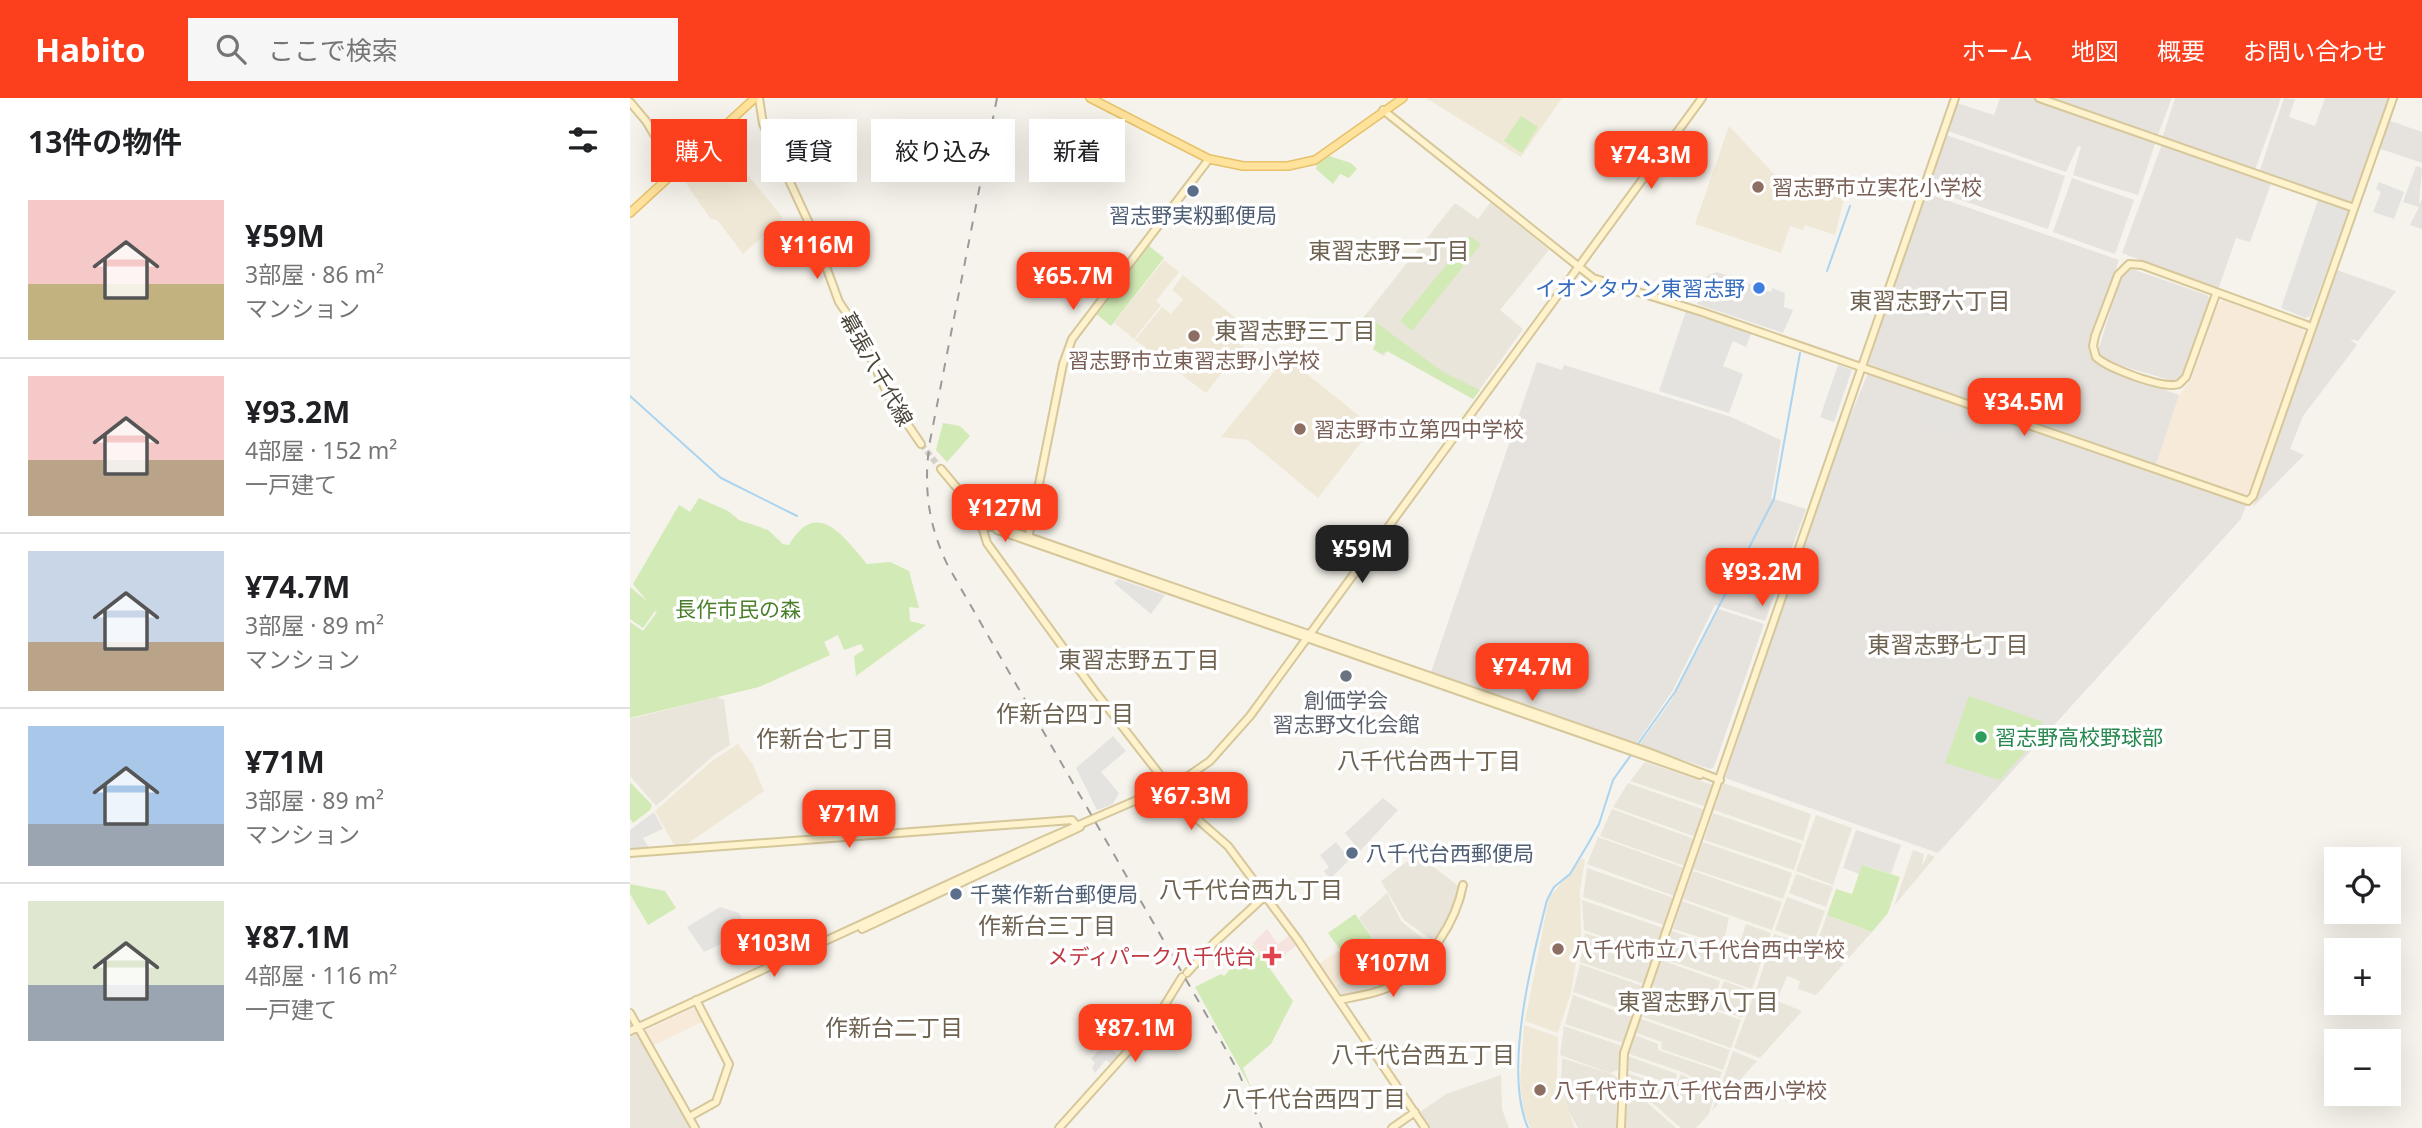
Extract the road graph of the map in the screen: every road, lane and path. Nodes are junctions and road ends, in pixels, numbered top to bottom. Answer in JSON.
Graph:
{"nodes":[{"id":1,"x":757,"y":98,"type":"edge"},
{"id":2,"x":1090,"y":98,"type":"edge"},
{"id":3,"x":1402,"y":98,"type":"edge"},
{"id":4,"x":1702,"y":98,"type":"edge"},
{"id":5,"x":1955,"y":98,"type":"edge"},
{"id":6,"x":2039,"y":98,"type":"edge"},
{"id":7,"x":2393,"y":98,"type":"edge"},
{"id":8,"x":630,"y":102,"type":"edge"},
{"id":9,"x":1383,"y":110,"type":"junction"},
{"id":10,"x":733,"y":119,"type":"edge"},
{"id":11,"x":651,"y":133,"type":"edge"},
{"id":12,"x":1209,"y":159,"type":"junction"},
{"id":13,"x":663,"y":182,"type":"edge"},
{"id":14,"x":2354,"y":208,"type":"junction"},
{"id":15,"x":630,"y":213,"type":"edge"},
{"id":16,"x":1578,"y":268,"type":"junction"},
{"id":17,"x":2216,"y":294,"type":"junction"},
{"id":18,"x":2312,"y":327,"type":"junction"},
{"id":19,"x":1861,"y":368,"type":"junction"},
{"id":20,"x":921,"y":444,"type":"tunnel mouth"},
{"id":21,"x":941,"y":468,"type":"tunnel mouth"},
{"id":22,"x":981,"y":527,"type":"junction"},
{"id":23,"x":1028,"y":540,"type":"junction"},
{"id":24,"x":1307,"y":637,"type":"junction"},
{"id":25,"x":1720,"y":780,"type":"junction"},
{"id":26,"x":1168,"y":786,"type":"junction"},
{"id":27,"x":1079,"y":826,"type":"junction"},
{"id":28,"x":630,"y":853,"type":"edge"},
{"id":29,"x":1463,"y":885,"type":"dead end"},
{"id":30,"x":1265,"y":896,"type":"junction"},
{"id":31,"x":696,"y":1000,"type":"junction"},
{"id":32,"x":1339,"y":1000,"type":"junction"},
{"id":33,"x":630,"y":1013,"type":"edge"},
{"id":34,"x":638,"y":1027,"type":"junction"},
{"id":35,"x":630,"y":1031,"type":"edge"},
{"id":36,"x":1415,"y":1112,"type":"junction"},
{"id":37,"x":689,"y":1117,"type":"junction"},
{"id":38,"x":695,"y":1128,"type":"edge"},
{"id":39,"x":1059,"y":1128,"type":"edge"},
{"id":40,"x":1392,"y":1128,"type":"edge"},
{"id":41,"x":1425,"y":1128,"type":"edge"},
{"id":42,"x":1621,"y":1128,"type":"edge"}],
"edges":[{"from":1,"to":10,"type":"main road"},
{"from":1,"to":20,"type":"street","name":"幕張八千代線"},
{"from":2,"to":12,"type":"main road"},
{"from":3,"to":9,"type":"main road"},
{"from":4,"to":16,"type":"street"},
{"from":5,"to":19,"type":"street"},
{"from":6,"to":14,"type":"street"},
{"from":7,"to":14,"type":"street"},
{"from":8,"to":11,"type":"street"},
{"from":9,"to":12,"type":"main road"},
{"from":9,"to":16,"type":"street"},
{"from":12,"to":23,"type":"street"},
{"from":13,"to":15,"type":"main road"},
{"from":14,"to":18,"type":"street"},
{"from":16,"to":19,"type":"street"},
{"from":16,"to":24,"type":"street"},
{"from":17,"to":17,"type":"street"},
{"from":17,"to":18,"type":"street"},
{"from":18,"to":19,"type":"street"},
{"from":19,"to":25,"type":"street"},
{"from":21,"to":22,"type":"street"},
{"from":22,"to":23,"type":"street"},
{"from":22,"to":26,"type":"street"},
{"from":23,"to":24,"type":"street"},
{"from":24,"to":25,"type":"street"},
{"from":24,"to":26,"type":"street"},
{"from":25,"to":42,"type":"street"},
{"from":26,"to":27,"type":"street"},
{"from":26,"to":30,"type":"street"},
{"from":27,"to":28,"type":"street"},
{"from":27,"to":31,"type":"street"},
{"from":29,"to":32,"type":"street"},
{"from":30,"to":32,"type":"street"},
{"from":30,"to":39,"type":"street"},
{"from":31,"to":34,"type":"street"},
{"from":31,"to":37,"type":"street"},
{"from":32,"to":36,"type":"street"},
{"from":33,"to":34,"type":"street"},
{"from":34,"to":35,"type":"street"},
{"from":34,"to":37,"type":"street"},
{"from":36,"to":40,"type":"street"},
{"from":36,"to":41,"type":"street"},
{"from":37,"to":38,"type":"street"}]}
